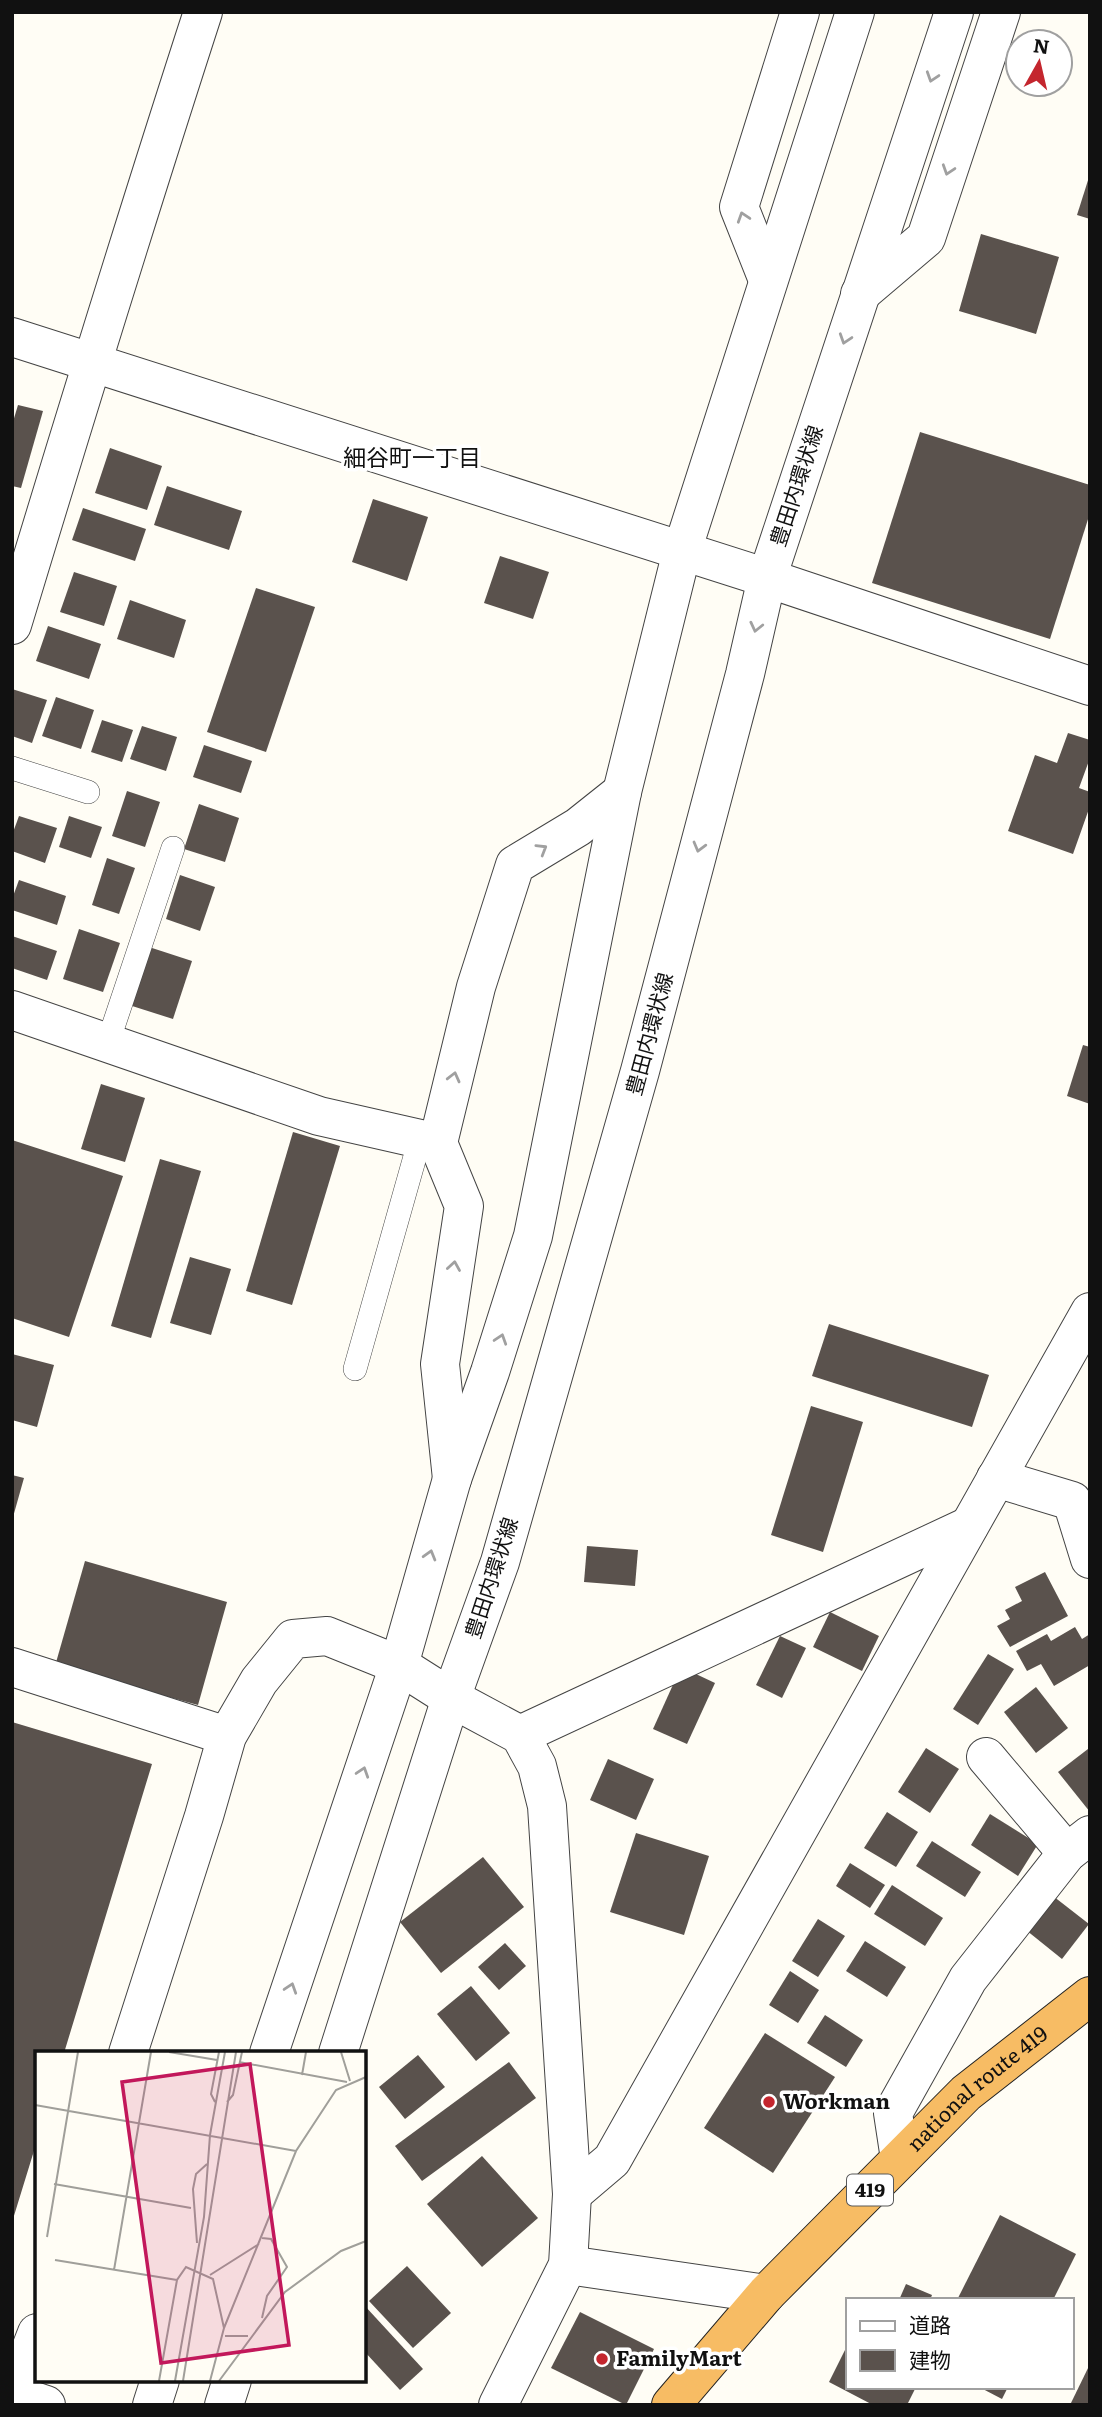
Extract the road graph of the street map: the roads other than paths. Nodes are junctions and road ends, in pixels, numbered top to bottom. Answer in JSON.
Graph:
{"nodes":[{"id":1,"x":203,"y":12,"type":"edge"},
{"id":2,"x":800,"y":12,"type":"edge"},
{"id":3,"x":855,"y":12,"type":"edge"},
{"id":4,"x":954,"y":12,"type":"edge"},
{"id":5,"x":1000,"y":12,"type":"edge"},
{"id":6,"x":768,"y":280,"type":"junction"},
{"id":7,"x":860,"y":294,"type":"junction"},
{"id":8,"x":12,"y":337,"type":"edge"},
{"id":9,"x":94,"y":363,"type":"junction"},
{"id":10,"x":682,"y":551,"type":"junction"},
{"id":11,"x":767,"y":578,"type":"junction"},
{"id":12,"x":12,"y":625,"type":"edge"},
{"id":13,"x":1090,"y":686,"type":"edge"},
{"id":14,"x":12,"y":768,"type":"edge"},
{"id":15,"x":88,"y":792,"type":"dead end"},
{"id":16,"x":622,"y":792,"type":"junction"},
{"id":17,"x":173,"y":848,"type":"dead end"},
{"id":18,"x":12,"y":1010,"type":"edge"},
{"id":19,"x":108,"y":1042,"type":"junction"},
{"id":20,"x":429,"y":1141,"type":"junction"},
{"id":21,"x":1090,"y":1312,"type":"edge"},
{"id":22,"x":355,"y":1369,"type":"dead end"},
{"id":23,"x":996,"y":1478,"type":"junction"},
{"id":24,"x":452,"y":1479,"type":"junction"},
{"id":25,"x":969,"y":1526,"type":"junction"},
{"id":26,"x":1090,"y":1559,"type":"edge"},
{"id":27,"x":399,"y":1665,"type":"junction"},
{"id":28,"x":12,"y":1668,"type":"edge"},
{"id":29,"x":451,"y":1698,"type":"junction"},
{"id":30,"x":227,"y":1735,"type":"junction"},
{"id":31,"x":520,"y":1735,"type":"junction"},
{"id":32,"x":986,"y":1757,"type":"dead end"},
{"id":33,"x":1078,"y":1844,"type":"edge"},
{"id":34,"x":1090,"y":1996,"type":"edge"},
{"id":35,"x":129,"y":2051,"type":"edge"},
{"id":36,"x":270,"y":2051,"type":"edge"},
{"id":37,"x":339,"y":2051,"type":"edge"},
{"id":38,"x":900,"y":2159,"type":"junction"},
{"id":39,"x":572,"y":2194,"type":"junction"},
{"id":40,"x":568,"y":2265,"type":"junction"},
{"id":41,"x":766,"y":2294,"type":"junction"},
{"id":42,"x":35,"y":2338,"type":"edge"},
{"id":43,"x":159,"y":2382,"type":"edge"},
{"id":44,"x":231,"y":2382,"type":"edge"},
{"id":45,"x":13,"y":2395,"type":"edge"},
{"id":46,"x":46,"y":2405,"type":"edge"},
{"id":47,"x":152,"y":2405,"type":"edge"},
{"id":48,"x":224,"y":2405,"type":"edge"},
{"id":49,"x":498,"y":2405,"type":"edge"},
{"id":50,"x":671,"y":2405,"type":"edge"}],
"edges":[{"from":1,"to":9,"type":"street"},
{"from":6,"to":2,"type":"street","one_way":true},
{"from":3,"to":6,"type":"street"},
{"from":4,"to":7,"type":"street","name":"豊田内環状線","one_way":true},
{"from":5,"to":7,"type":"street","one_way":true},
{"from":6,"to":10,"type":"street"},
{"from":7,"to":11,"type":"street","name":"豊田内環状線","one_way":true},
{"from":8,"to":9,"type":"street"},
{"from":9,"to":10,"type":"street"},
{"from":9,"to":12,"type":"street"},
{"from":10,"to":11,"type":"street"},
{"from":10,"to":16,"type":"street"},
{"from":11,"to":13,"type":"street"},
{"from":11,"to":29,"type":"street","name":"豊田内環状線","one_way":true},
{"from":14,"to":15,"type":"lane"},
{"from":20,"to":16,"type":"street","one_way":true},
{"from":24,"to":16,"type":"street","one_way":true},
{"from":17,"to":19,"type":"lane"},
{"from":18,"to":19,"type":"street"},
{"from":19,"to":20,"type":"street"},
{"from":20,"to":22,"type":"lane"},
{"from":24,"to":20,"type":"street","one_way":true},
{"from":21,"to":23,"type":"street"},
{"from":23,"to":25,"type":"street"},
{"from":23,"to":26,"type":"street"},
{"from":27,"to":24,"type":"street","one_way":true},
{"from":25,"to":31,"type":"street"},
{"from":25,"to":39,"type":"street"},
{"from":27,"to":29,"type":"street"},
{"from":27,"to":30,"type":"street"},
{"from":36,"to":27,"type":"street","one_way":true},
{"from":28,"to":30,"type":"street"},
{"from":29,"to":31,"type":"street"},
{"from":29,"to":37,"type":"street","name":"豊田内環状線"},
{"from":30,"to":35,"type":"street"},
{"from":31,"to":39,"type":"street"},
{"from":32,"to":33,"type":"street"},
{"from":33,"to":38,"type":"street"},
{"from":34,"to":38,"type":"highway","name":"national route 419","number":"419"},
{"from":38,"to":41,"type":"highway","name":"national route 419","number":"419"},
{"from":39,"to":40,"type":"street"},
{"from":40,"to":41,"type":"street"},
{"from":40,"to":49,"type":"street"},
{"from":41,"to":50,"type":"highway","name":"national route 419","number":"419"},
{"from":42,"to":45,"type":"street"},
{"from":43,"to":47,"type":"street"},
{"from":44,"to":48,"type":"street"},
{"from":45,"to":46,"type":"street"}]}
